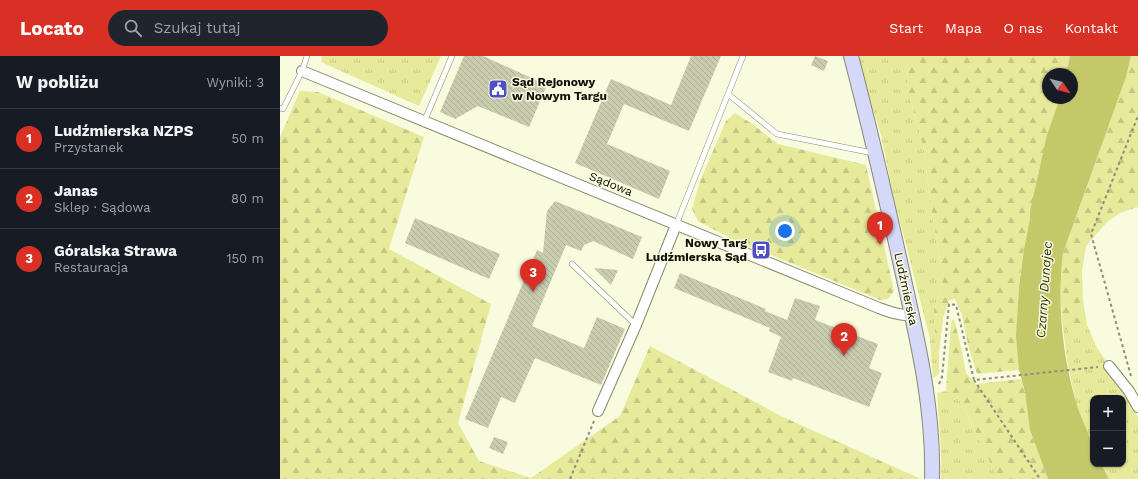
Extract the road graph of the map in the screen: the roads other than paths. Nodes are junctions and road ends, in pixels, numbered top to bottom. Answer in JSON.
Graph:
{"nodes":[{"id":1,"x":307,"y":56,"type":"edge"},
{"id":2,"x":452,"y":56,"type":"edge"},
{"id":3,"x":743,"y":56,"type":"edge"},
{"id":4,"x":851,"y":56,"type":"edge"},
{"id":5,"x":302,"y":71,"type":"junction"},
{"id":6,"x":728,"y":94,"type":"junction"},
{"id":7,"x":281,"y":108,"type":"edge"},
{"id":8,"x":280,"y":116,"type":"edge"},
{"id":9,"x":424,"y":122,"type":"junction"},
{"id":10,"x":876,"y":153,"type":"junction"},
{"id":11,"x":676,"y":225,"type":"junction"},
{"id":12,"x":572,"y":264,"type":"dead end"},
{"id":13,"x":912,"y":314,"type":"junction"},
{"id":14,"x":636,"y":324,"type":"junction"},
{"id":15,"x":1109,"y":366,"type":"dead end"},
{"id":16,"x":1138,"y":407,"type":"edge"},
{"id":17,"x":598,"y":411,"type":"road end"},
{"id":18,"x":932,"y":479,"type":"edge"}],
"edges":[{"from":1,"to":5,"type":"lane"},
{"from":2,"to":9,"type":"lane"},
{"from":3,"to":6,"type":"lane"},
{"from":4,"to":10,"type":"main road","name":"Ludźmierska"},
{"from":5,"to":7,"type":"lane"},
{"from":5,"to":9,"type":"street","name":"Sądowa"},
{"from":6,"to":10,"type":"lane"},
{"from":6,"to":11,"type":"lane"},
{"from":7,"to":8,"type":"lane"},
{"from":9,"to":11,"type":"street","name":"Sądowa"},
{"from":10,"to":13,"type":"main road","name":"Ludźmierska"},
{"from":11,"to":13,"type":"street","name":"Sądowa"},
{"from":11,"to":14,"type":"street"},
{"from":12,"to":14,"type":"lane"},
{"from":13,"to":18,"type":"main road","name":"Ludźmierska"},
{"from":14,"to":17,"type":"street"},
{"from":15,"to":16,"type":"street"}]}
